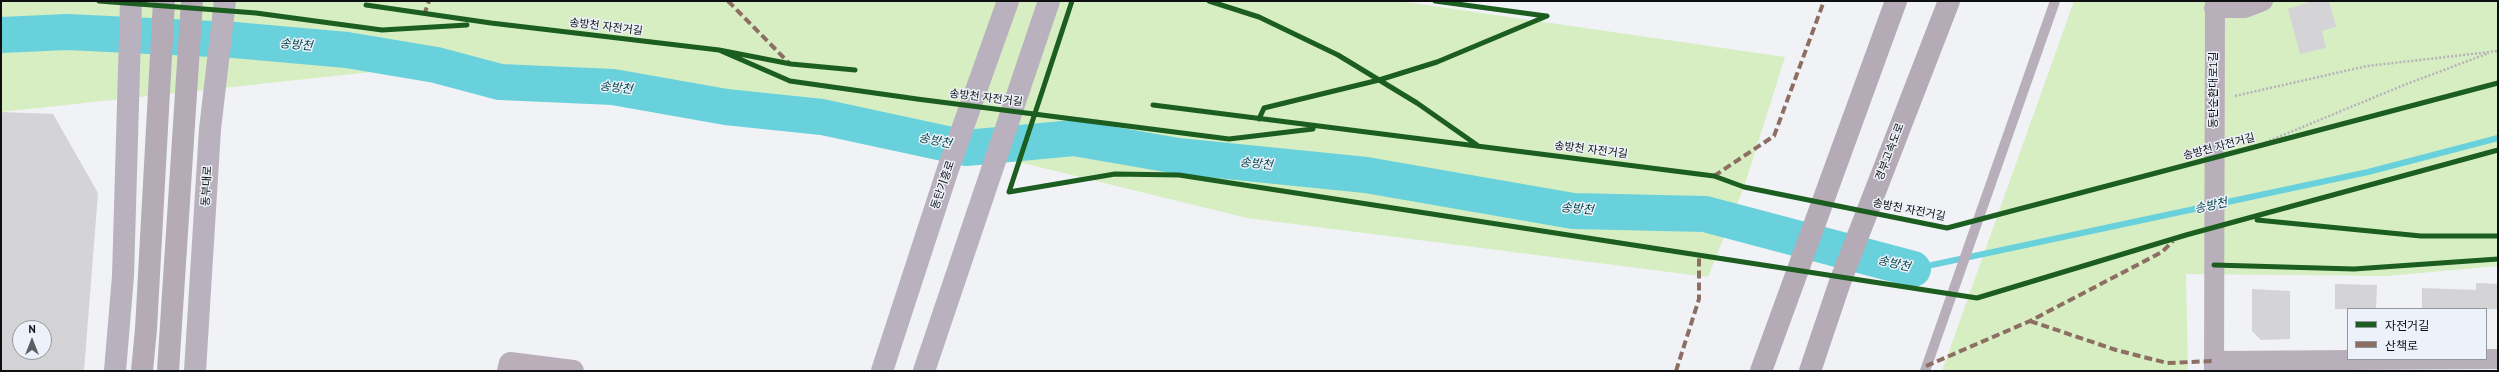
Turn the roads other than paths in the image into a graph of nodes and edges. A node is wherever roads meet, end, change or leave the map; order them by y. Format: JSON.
{"nodes":[{"id":1,"x":131,"y":1,"type":"edge"},
{"id":2,"x":164,"y":1,"type":"edge"},
{"id":3,"x":192,"y":1,"type":"edge"},
{"id":4,"x":225,"y":1,"type":"edge"},
{"id":5,"x":1008,"y":1,"type":"edge"},
{"id":6,"x":1049,"y":1,"type":"edge"},
{"id":7,"x":1896,"y":1,"type":"edge"},
{"id":8,"x":1949,"y":1,"type":"edge"},
{"id":9,"x":2055,"y":1,"type":"edge"},
{"id":10,"x":2263,"y":1,"type":"edge"},
{"id":11,"x":2215,"y":4,"type":"edge"},
{"id":12,"x":2487,"y":359,"type":"edge"},
{"id":13,"x":2498,"y":359,"type":"edge"},
{"id":14,"x":2457,"y":360,"type":"edge"},
{"id":15,"x":2214,"y":366,"type":"edge"},
{"id":16,"x":115,"y":371,"type":"edge"},
{"id":17,"x":142,"y":371,"type":"edge"},
{"id":18,"x":168,"y":371,"type":"edge"},
{"id":19,"x":195,"y":371,"type":"edge"},
{"id":20,"x":508,"y":371,"type":"edge"},
{"id":21,"x":572,"y":371,"type":"edge"},
{"id":22,"x":882,"y":371,"type":"edge"},
{"id":23,"x":924,"y":371,"type":"edge"},
{"id":24,"x":1761,"y":371,"type":"edge"},
{"id":25,"x":1810,"y":371,"type":"edge"},
{"id":26,"x":1925,"y":371,"type":"edge"}],
"edges":[{"from":1,"to":16,"type":"main road"},
{"from":2,"to":17,"type":"highway"},
{"from":3,"to":18,"type":"highway"},
{"from":4,"to":19,"type":"main road","name":"동부대로"},
{"from":5,"to":22,"type":"main road","name":"동탄기흥로"},
{"from":6,"to":23,"type":"main road"},
{"from":7,"to":24,"type":"highway"},
{"from":8,"to":25,"type":"highway","name":"경부고속도로"},
{"from":9,"to":26,"type":"lane"},
{"from":10,"to":11,"type":"street"},
{"from":11,"to":15,"type":"street","name":"동탄순환대로1길"},
{"from":12,"to":13,"type":"street"},
{"from":14,"to":15,"type":"street"},
{"from":20,"to":21,"type":"street"}]}
